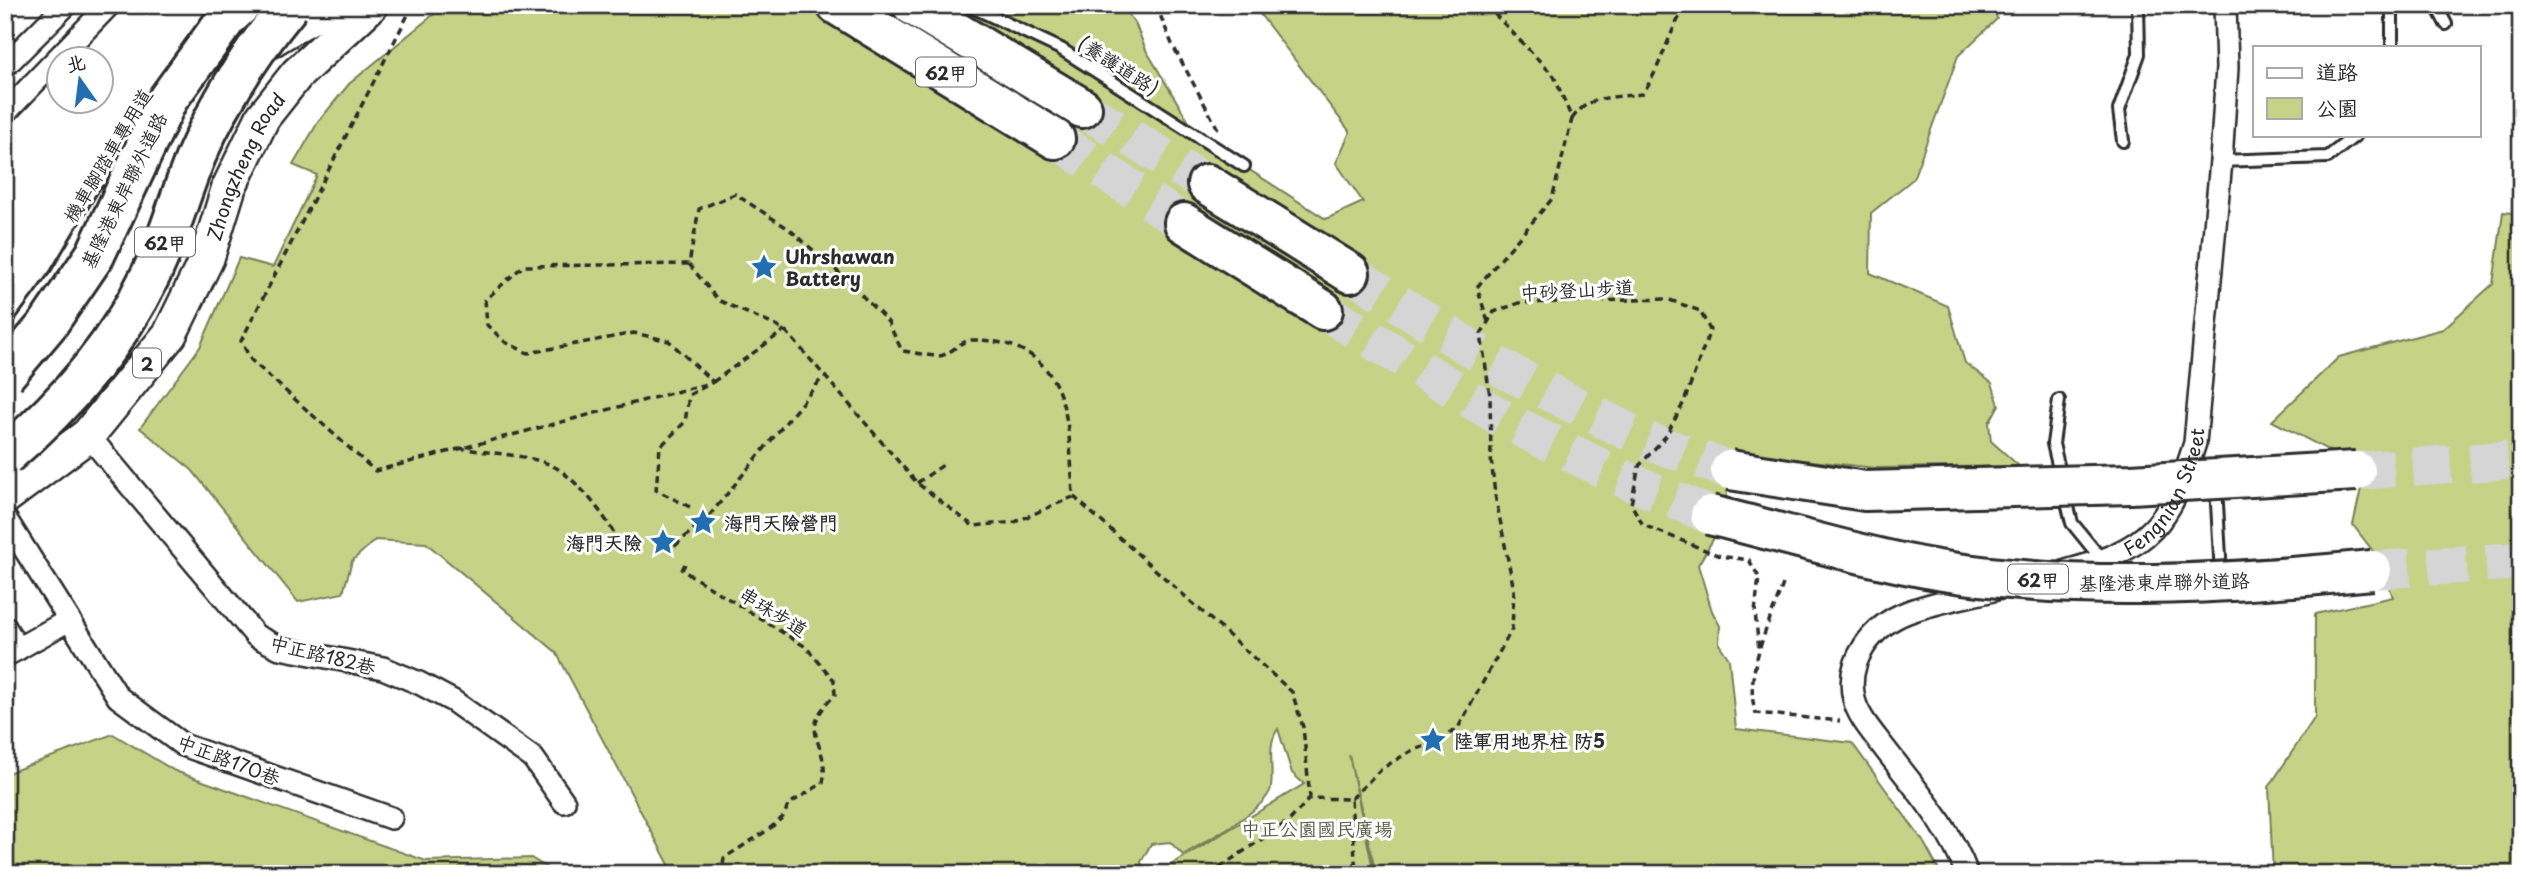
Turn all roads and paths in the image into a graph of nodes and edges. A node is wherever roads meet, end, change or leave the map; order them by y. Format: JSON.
{"nodes":[{"id":1,"x":66,"y":5,"type":"edge"},
{"id":2,"x":110,"y":5,"type":"edge"},
{"id":3,"x":241,"y":5,"type":"edge"},
{"id":4,"x":371,"y":5,"type":"edge"},
{"id":5,"x":413,"y":5,"type":"edge"},
{"id":6,"x":837,"y":5,"type":"edge"},
{"id":7,"x":912,"y":5,"type":"edge"},
{"id":8,"x":968,"y":5,"type":"edge"},
{"id":9,"x":1156,"y":5,"type":"edge"},
{"id":10,"x":1486,"y":5,"type":"edge"},
{"id":11,"x":1687,"y":5,"type":"edge"},
{"id":12,"x":2138,"y":5,"type":"edge"},
{"id":13,"x":2225,"y":5,"type":"edge"},
{"id":14,"x":2392,"y":5,"type":"edge"},
{"id":15,"x":2437,"y":5,"type":"edge"},
{"id":16,"x":314,"y":8,"type":"edge"},
{"id":17,"x":2446,"y":23,"type":"dead end"},
{"id":18,"x":2392,"y":46,"type":"edge"},
{"id":19,"x":235,"y":51,"type":"dead end"},
{"id":20,"x":211,"y":63,"type":"dead end"},
{"id":21,"x":5,"y":66,"type":"edge"},
{"id":22,"x":1082,"y":108,"type":"tunnel mouth"},
{"id":23,"x":5,"y":113,"type":"edge"},
{"id":24,"x":1572,"y":120,"type":"junction"},
{"id":25,"x":138,"y":135,"type":"dead end"},
{"id":26,"x":1226,"y":136,"type":"dead end"},
{"id":27,"x":2355,"y":136,"type":"edge"},
{"id":28,"x":1055,"y":139,"type":"tunnel mouth"},
{"id":29,"x":2123,"y":141,"type":"dead end"},
{"id":30,"x":2221,"y":161,"type":"junction"},
{"id":31,"x":1244,"y":166,"type":"dead end"},
{"id":32,"x":111,"y":181,"type":"dead end"},
{"id":33,"x":1207,"y":184,"type":"tunnel mouth"},
{"id":34,"x":1184,"y":223,"type":"tunnel mouth"},
{"id":35,"x":689,"y":264,"type":"junction"},
{"id":36,"x":1350,"y":273,"type":"tunnel mouth"},
{"id":37,"x":1323,"y":310,"type":"tunnel mouth"},
{"id":38,"x":1488,"y":322,"type":"junction"},
{"id":39,"x":785,"y":330,"type":"junction"},
{"id":40,"x":5,"y":344,"type":"edge"},
{"id":41,"x":5,"y":375,"type":"edge"},
{"id":42,"x":823,"y":377,"type":"junction"},
{"id":43,"x":713,"y":383,"type":"junction"},
{"id":44,"x":2059,"y":400,"type":"dead end"},
{"id":45,"x":5,"y":418,"type":"edge"},
{"id":46,"x":88,"y":435,"type":"junction"},
{"id":47,"x":457,"y":448,"type":"junction"},
{"id":48,"x":5,"y":456,"type":"edge"},
{"id":49,"x":943,"y":465,"type":"dead end"},
{"id":50,"x":1730,"y":470,"type":"tunnel mouth"},
{"id":51,"x":2356,"y":471,"type":"tunnel mouth"},
{"id":52,"x":2215,"y":480,"type":"junction"},
{"id":53,"x":917,"y":483,"type":"junction"},
{"id":54,"x":1073,"y":496,"type":"junction"},
{"id":55,"x":5,"y":497,"type":"edge"},
{"id":56,"x":690,"y":507,"type":"dead end"},
{"id":57,"x":1710,"y":515,"type":"tunnel mouth"},
{"id":58,"x":709,"y":516,"type":"dead end"},
{"id":59,"x":5,"y":518,"type":"edge"},
{"id":60,"x":696,"y":527,"type":"dead end"},
{"id":61,"x":676,"y":546,"type":"dead end"},
{"id":62,"x":623,"y":553,"type":"dead end"},
{"id":63,"x":2104,"y":561,"type":"junction"},
{"id":64,"x":685,"y":564,"type":"dead end"},
{"id":65,"x":2372,"y":570,"type":"tunnel mouth"},
{"id":66,"x":2221,"y":581,"type":"junction"},
{"id":67,"x":1783,"y":584,"type":"dead end"},
{"id":68,"x":69,"y":620,"type":"junction"},
{"id":69,"x":5,"y":627,"type":"edge"},
{"id":70,"x":1759,"y":650,"type":"junction"},
{"id":71,"x":12,"y":653,"type":"edge"},
{"id":72,"x":1866,"y":724,"type":"junction"},
{"id":73,"x":1310,"y":798,"type":"junction"},
{"id":74,"x":1351,"y":799,"type":"junction"},
{"id":75,"x":564,"y":802,"type":"dead end"},
{"id":76,"x":391,"y":818,"type":"dead end"},
{"id":77,"x":722,"y":874,"type":"edge"},
{"id":78,"x":1210,"y":874,"type":"edge"},
{"id":79,"x":1356,"y":874,"type":"edge"},
{"id":80,"x":1967,"y":874,"type":"edge"}],
"edges":[{"from":1,"to":21,"type":"street"},
{"from":2,"to":23,"type":"street"},
{"from":3,"to":41,"type":"highway","name":"基隆港東岸聯外道路","number":"62甲","bridge":true},
{"from":4,"to":46,"type":"main road","name":"Zhongzheng Road","number":"2"},
{"from":5,"to":47,"type":"path"},
{"from":6,"to":28,"type":"highway","number":"62甲"},
{"from":7,"to":22,"type":"highway","number":"62甲"},
{"from":8,"to":31,"type":"lane","name":"(養護道路)"},
{"from":9,"to":26,"type":"path"},
{"from":10,"to":24,"type":"path"},
{"from":11,"to":24,"type":"path"},
{"from":12,"to":29,"type":"lane"},
{"from":13,"to":30,"type":"street","name":"Fengnian Street"},
{"from":14,"to":18,"type":"lane"},
{"from":15,"to":17,"type":"lane"},
{"from":16,"to":19,"type":"lane"},
{"from":16,"to":45,"type":"main road"},
{"from":16,"to":48,"type":"highway","number":"62甲","bridge":true},
{"from":20,"to":25,"type":"lane","name":"機車腳踏車專用道"},
{"from":24,"to":38,"type":"path"},
{"from":27,"to":30,"type":"lane"},
{"from":30,"to":63,"type":"street","name":"Fengnian Street"},
{"from":32,"to":40,"type":"lane","name":"機車腳踏車專用道"},
{"from":33,"to":36,"type":"highway"},
{"from":34,"to":37,"type":"highway"},
{"from":35,"to":39,"type":"path"},
{"from":35,"to":43,"type":"path"},
{"from":35,"to":54,"type":"path"},
{"from":38,"to":70,"type":"path","name":"中砂登山步道"},
{"from":38,"to":74,"type":"path"},
{"from":39,"to":42,"type":"path"},
{"from":39,"to":43,"type":"path"},
{"from":42,"to":53,"type":"path"},
{"from":42,"to":58,"type":"path"},
{"from":43,"to":47,"type":"path"},
{"from":43,"to":56,"type":"path"},
{"from":44,"to":63,"type":"lane"},
{"from":46,"to":55,"type":"main road","name":"Zhongzheng Road","number":"2"},
{"from":46,"to":75,"type":"street","name":"中正路182巷"},
{"from":47,"to":62,"type":"path"},
{"from":49,"to":53,"type":"path"},
{"from":50,"to":52,"type":"highway","bridge":true},
{"from":51,"to":52,"type":"highway","bridge":true},
{"from":52,"to":66,"type":"lane"},
{"from":53,"to":54,"type":"path"},
{"from":54,"to":73,"type":"path"},
{"from":57,"to":66,"type":"highway","name":"基隆港東岸聯外道路","number":"62甲","bridge":true},
{"from":59,"to":68,"type":"street","name":"中正路170巷"},
{"from":60,"to":61,"type":"path"},
{"from":63,"to":72,"type":"street","name":"Fengnian Street"},
{"from":64,"to":77,"type":"path","name":"串珠步道"},
{"from":65,"to":66,"type":"highway","name":"基隆港東岸聯外道路","number":"62甲","bridge":true},
{"from":67,"to":70,"type":"path"},
{"from":68,"to":71,"type":"street"},
{"from":68,"to":76,"type":"street","name":"中正路170巷"},
{"from":69,"to":71,"type":"street"},
{"from":70,"to":72,"type":"path"},
{"from":72,"to":80,"type":"street","name":"Fengnian Street"},
{"from":73,"to":74,"type":"path"},
{"from":73,"to":78,"type":"path"},
{"from":74,"to":79,"type":"path"}]}
